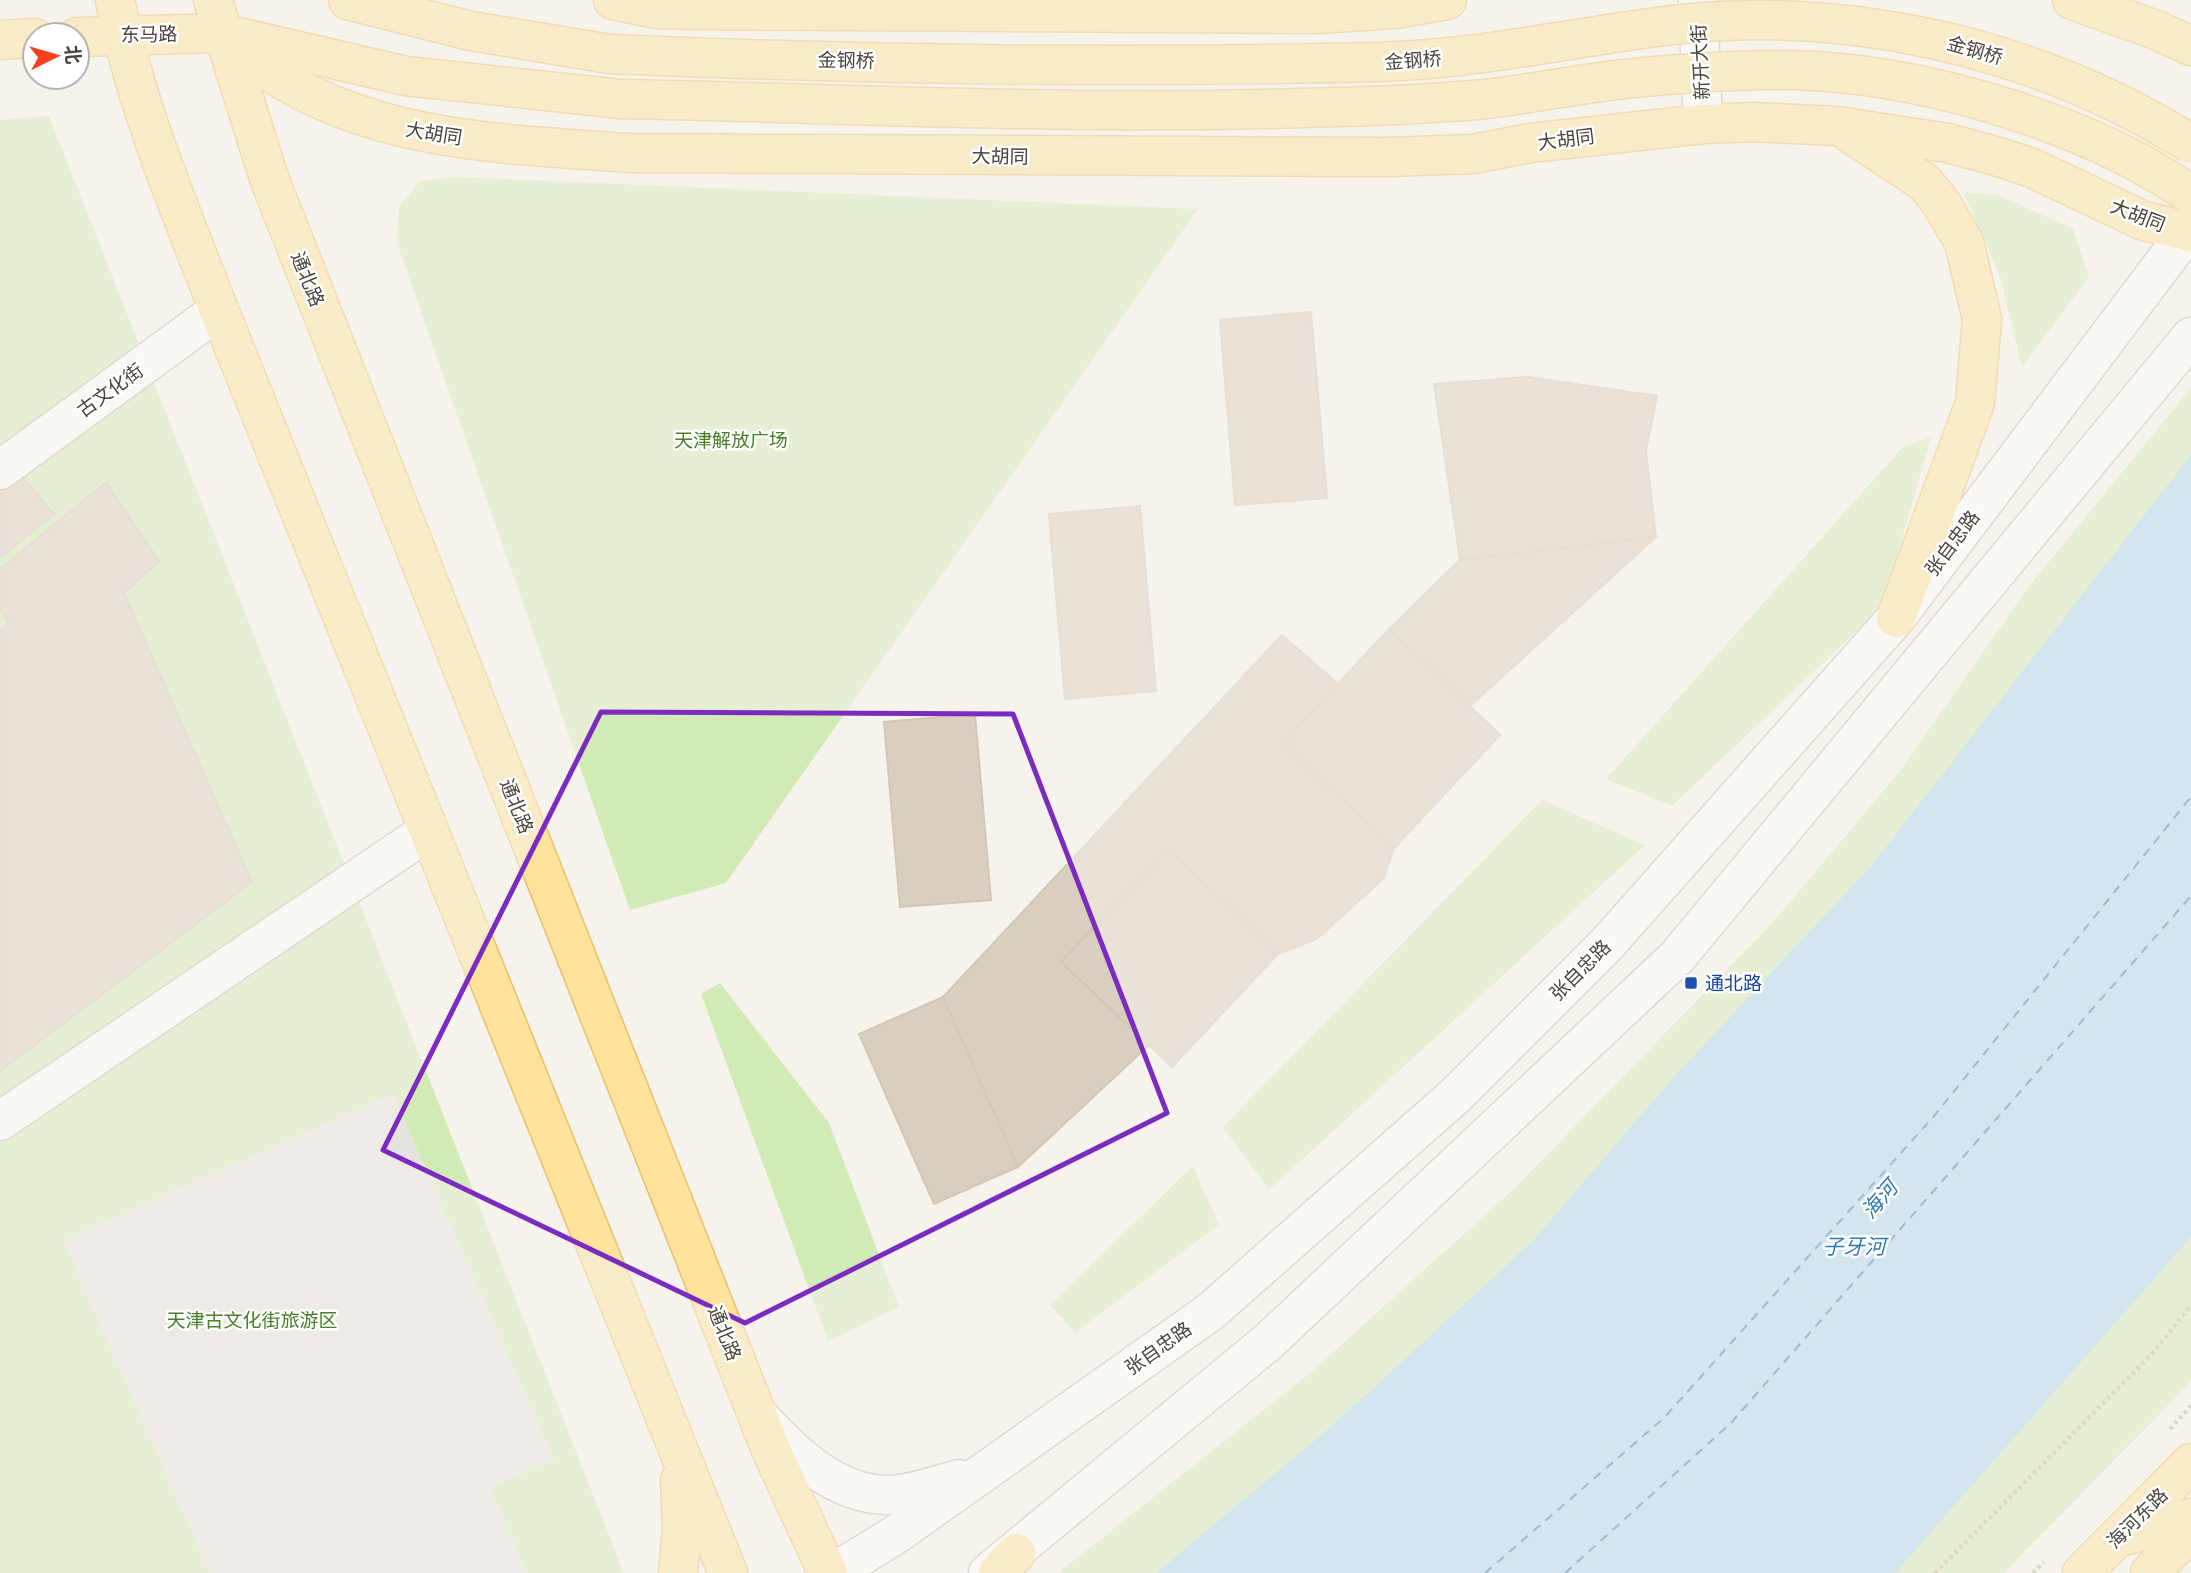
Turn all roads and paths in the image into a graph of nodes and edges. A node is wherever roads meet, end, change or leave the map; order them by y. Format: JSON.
{"nodes":[{"id":1,"x":348,"y":0,"type":"edge"},
{"id":2,"x":613,"y":0,"type":"edge"},
{"id":3,"x":1447,"y":0,"type":"edge"},
{"id":4,"x":1698,"y":0,"type":"edge"},
{"id":5,"x":2073,"y":0,"type":"edge"},
{"id":6,"x":217,"y":16,"type":"edge"},
{"id":7,"x":119,"y":17,"type":"edge"},
{"id":8,"x":91,"y":30,"type":"edge"},
{"id":9,"x":21,"y":39,"type":"edge"},
{"id":10,"x":0,"y":40,"type":"edge"},
{"id":11,"x":2191,"y":46,"type":"edge"},
{"id":12,"x":1703,"y":124,"type":"junction"},
{"id":13,"x":1837,"y":126,"type":"junction"},
{"id":14,"x":2191,"y":144,"type":"edge"},
{"id":15,"x":2190,"y":222,"type":"edge"},
{"id":16,"x":219,"y":310,"type":"junction"},
{"id":17,"x":2191,"y":337,"type":"edge"},
{"id":18,"x":0,"y":470,"type":"edge"},
{"id":19,"x":1896,"y":618,"type":"junction"},
{"id":20,"x":428,"y":831,"type":"junction"},
{"id":21,"x":0,"y":1121,"type":"edge"},
{"id":22,"x":2191,"y":1305,"type":"edge"},
{"id":23,"x":757,"y":1414,"type":"junction"},
{"id":24,"x":675,"y":1447,"type":"junction"},
{"id":25,"x":985,"y":1471,"type":"junction"},
{"id":26,"x":2188,"y":1472,"type":"edge"},
{"id":27,"x":2191,"y":1518,"type":"edge"},
{"id":28,"x":2191,"y":1531,"type":"edge"},
{"id":29,"x":2118,"y":1538,"type":"junction"},
{"id":30,"x":1001,"y":1566,"type":"edge"},
{"id":31,"x":678,"y":1573,"type":"edge"},
{"id":32,"x":728,"y":1573,"type":"edge"},
{"id":33,"x":831,"y":1573,"type":"edge"},
{"id":34,"x":872,"y":1573,"type":"edge"},
{"id":35,"x":1935,"y":1573,"type":"edge"},
{"id":36,"x":2082,"y":1573,"type":"edge"},
{"id":37,"x":2150,"y":1573,"type":"edge"}],
"edges":[{"from":1,"to":14,"type":"main road","name":"金钢桥","bridge":true},
{"from":2,"to":3,"type":"main road"},
{"from":4,"to":12,"type":"street","name":"新开大街"},
{"from":5,"to":11,"type":"main road"},
{"from":6,"to":7,"type":"main road","name":"东马路"},
{"from":6,"to":12,"type":"main road","name":"大胡同"},
{"from":6,"to":15,"type":"main road","bridge":true},
{"from":6,"to":23,"type":"main road","name":"通北路"},
{"from":7,"to":8,"type":"main road","name":"东马路"},
{"from":7,"to":16,"type":"main road"},
{"from":9,"to":10,"type":"main road"},
{"from":12,"to":13,"type":"main road","name":"大胡同"},
{"from":13,"to":15,"type":"main road","name":"大胡同"},
{"from":13,"to":19,"type":"main road"},
{"from":15,"to":19,"type":"street","name":"张自忠路"},
{"from":16,"to":18,"type":"street","name":"古文化街"},
{"from":16,"to":20,"type":"main road"},
{"from":17,"to":30,"type":"street"},
{"from":19,"to":25,"type":"street","name":"张自忠路"},
{"from":20,"to":21,"type":"street"},
{"from":20,"to":24,"type":"main road"},
{"from":22,"to":35,"type":"path"},
{"from":23,"to":25,"type":"street"},
{"from":23,"to":33,"type":"main road","name":"通北路"},
{"from":24,"to":31,"type":"main road"},
{"from":24,"to":32,"type":"main road"},
{"from":25,"to":33,"type":"street","name":"张自忠路"},
{"from":25,"to":34,"type":"street"},
{"from":26,"to":29,"type":"main road","name":"海河东路"},
{"from":27,"to":29,"type":"main road"},
{"from":28,"to":37,"type":"main road"},
{"from":29,"to":36,"type":"main road","name":"海河东路"}]}
